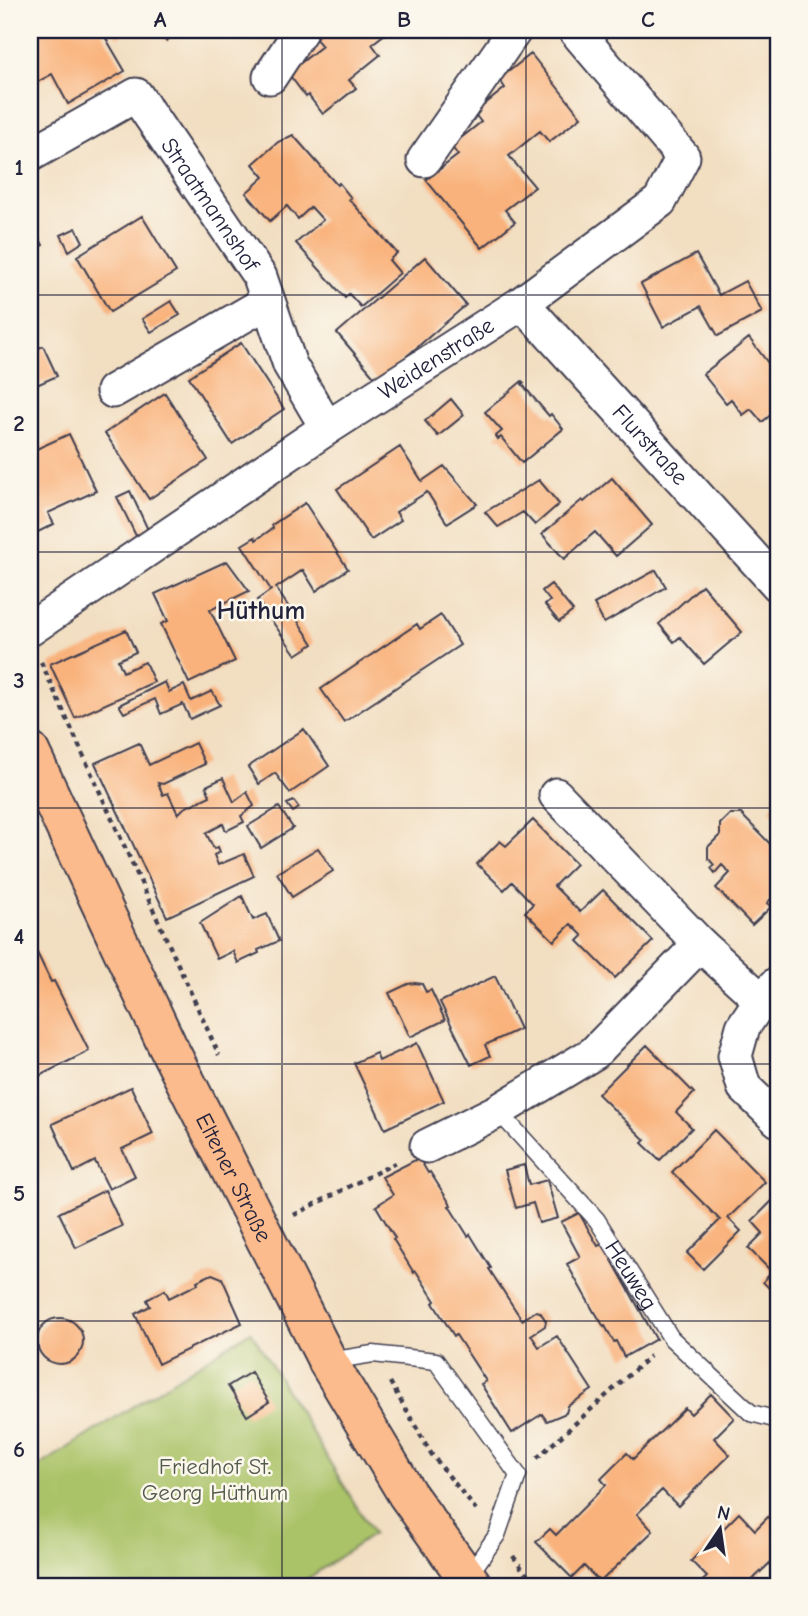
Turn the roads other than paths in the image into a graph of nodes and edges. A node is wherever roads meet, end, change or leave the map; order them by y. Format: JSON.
{"nodes":[{"id":1,"x":301,"y":30,"type":"edge"},
{"id":2,"x":515,"y":30,"type":"edge"},
{"id":3,"x":575,"y":30,"type":"edge"},
{"id":4,"x":270,"y":77,"type":"dead end"},
{"id":5,"x":30,"y":155,"type":"edge"},
{"id":6,"x":424,"y":160,"type":"dead end"},
{"id":7,"x":267,"y":302,"type":"junction"},
{"id":8,"x":522,"y":303,"type":"junction"},
{"id":9,"x":113,"y":391,"type":"dead end"},
{"id":10,"x":327,"y":428,"type":"junction"},
{"id":11,"x":778,"y":585,"type":"edge"},
{"id":12,"x":34,"y":642,"type":"edge"},
{"id":13,"x":30,"y":752,"type":"edge"},
{"id":14,"x":556,"y":795,"type":"dead end"},
{"id":15,"x":701,"y":944,"type":"junction"},
{"id":16,"x":770,"y":991,"type":"edge"},
{"id":17,"x":499,"y":1111,"type":"junction"},
{"id":18,"x":778,"y":1120,"type":"edge"},
{"id":19,"x":427,"y":1146,"type":"road end"},
{"id":20,"x":328,"y":1362,"type":"junction"},
{"id":21,"x":778,"y":1420,"type":"edge"},
{"id":22,"x":470,"y":1582,"type":"edge"}],
"edges":[{"from":1,"to":4,"type":"street"},
{"from":2,"to":6,"type":"street"},
{"from":3,"to":8,"type":"street","name":"Weidenstraße"},
{"from":5,"to":7,"type":"street","name":"Straatmannshof"},
{"from":7,"to":9,"type":"street"},
{"from":7,"to":10,"type":"street","name":"Straatmannshof"},
{"from":8,"to":10,"type":"street","name":"Weidenstraße"},
{"from":8,"to":11,"type":"street","name":"Flurstraße"},
{"from":10,"to":12,"type":"street","name":"Weidenstraße"},
{"from":13,"to":20,"type":"main road","name":"Eltener Straße"},
{"from":14,"to":15,"type":"street"},
{"from":15,"to":16,"type":"street"},
{"from":15,"to":17,"type":"street"},
{"from":16,"to":18,"type":"street"},
{"from":17,"to":19,"type":"street"},
{"from":17,"to":21,"type":"lane","name":"Heuweg"},
{"from":20,"to":22,"type":"main road","name":"Eltener Straße"},
{"from":20,"to":22,"type":"lane"}]}
